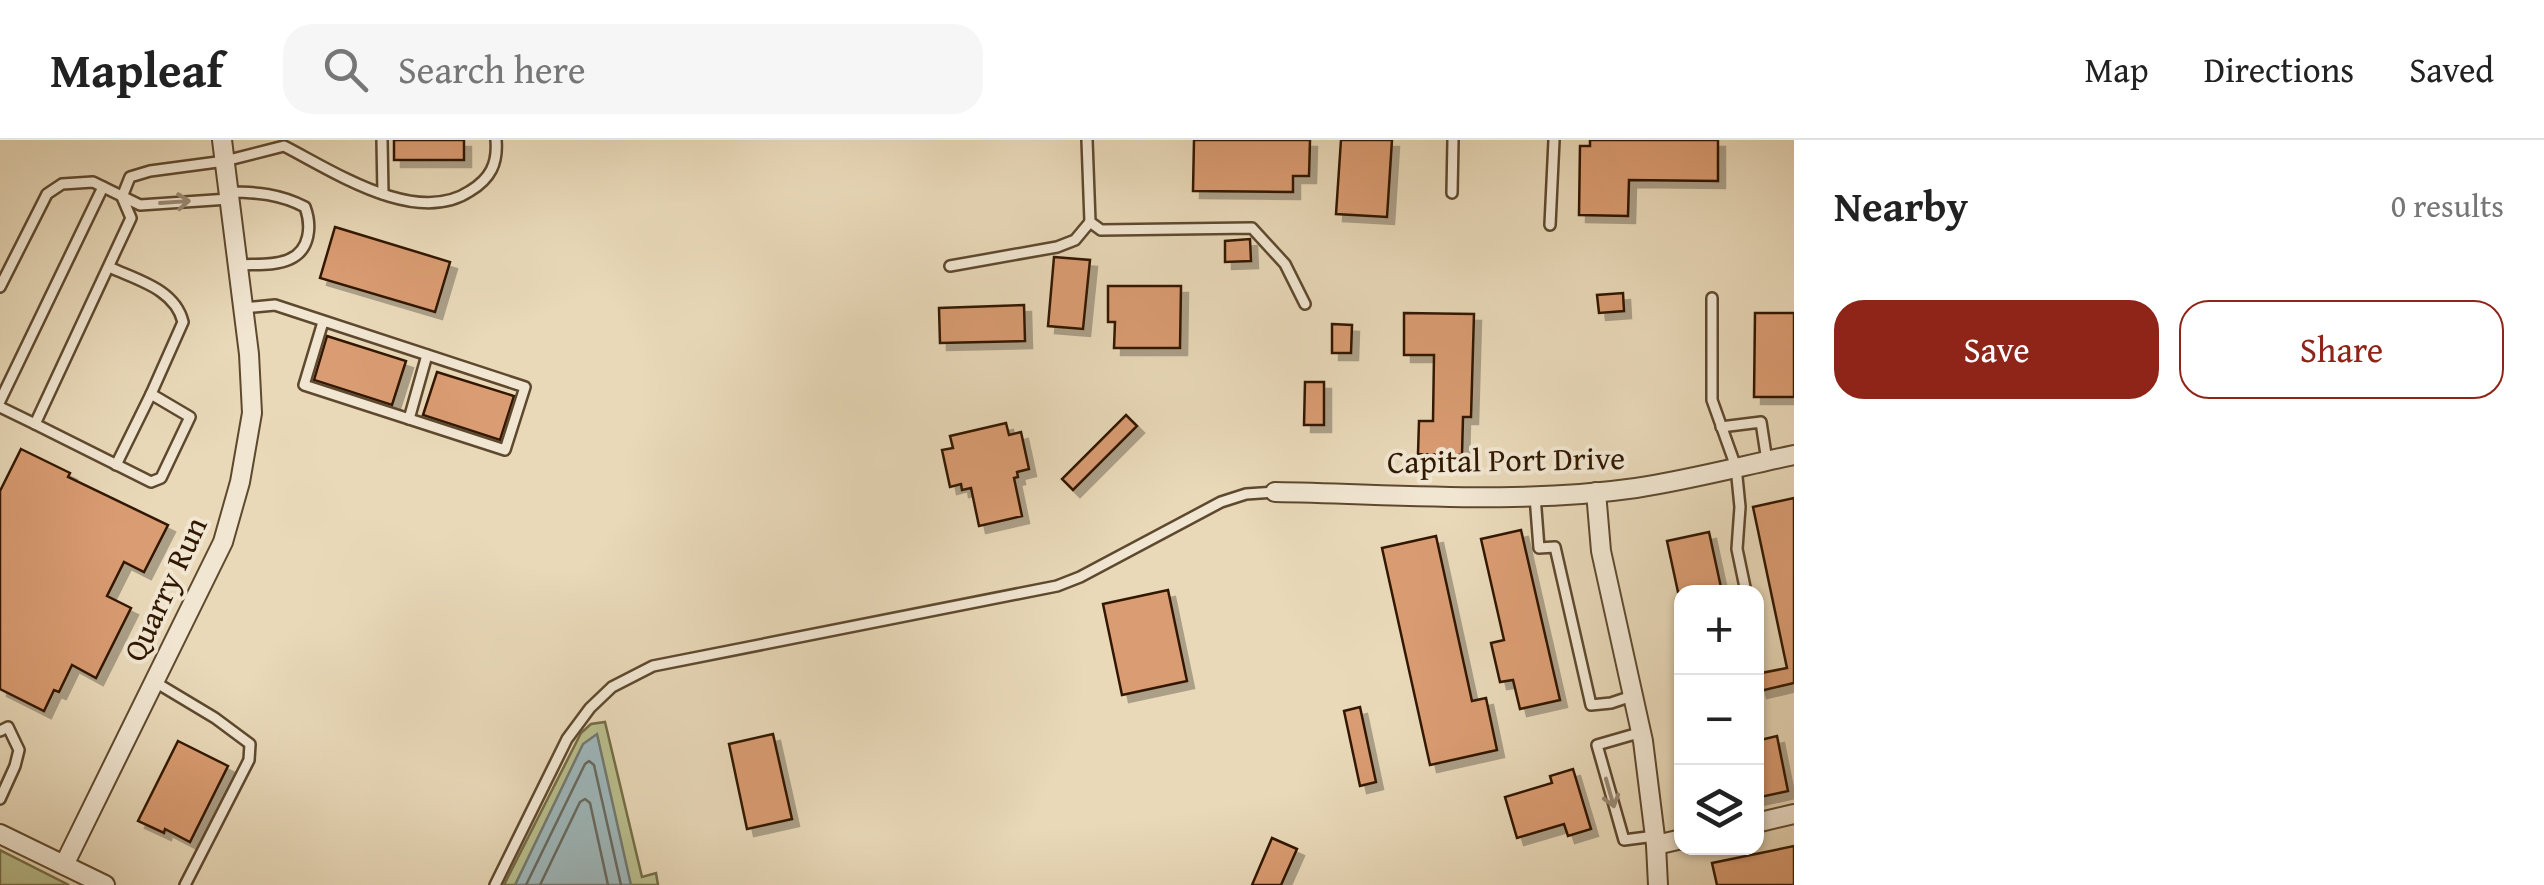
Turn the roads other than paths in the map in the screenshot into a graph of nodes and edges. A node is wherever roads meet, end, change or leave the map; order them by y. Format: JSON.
{"nodes":[{"id":1,"x":222,"y":140,"type":"edge"},
{"id":2,"x":382,"y":140,"type":"edge"},
{"id":3,"x":496,"y":140,"type":"edge"},
{"id":4,"x":1087,"y":140,"type":"edge"},
{"id":5,"x":1452,"y":140,"type":"edge"},
{"id":6,"x":1554,"y":140,"type":"edge"},
{"id":7,"x":225,"y":161,"type":"junction"},
{"id":8,"x":103,"y":188,"type":"junction"},
{"id":9,"x":1452,"y":193,"type":"dead end"},
{"id":10,"x":383,"y":194,"type":"junction"},
{"id":11,"x":229,"y":196,"type":"junction"},
{"id":12,"x":122,"y":197,"type":"junction"},
{"id":13,"x":1090,"y":222,"type":"junction"},
{"id":14,"x":1550,"y":225,"type":"dead end"},
{"id":15,"x":238,"y":265,"type":"junction"},
{"id":16,"x":109,"y":266,"type":"junction"},
{"id":17,"x":950,"y":266,"type":"dead end"},
{"id":18,"x":0,"y":287,"type":"edge"},
{"id":19,"x":1712,"y":298,"type":"dead end"},
{"id":20,"x":1306,"y":304,"type":"dead end"},
{"id":21,"x":243,"y":308,"type":"junction"},
{"id":22,"x":323,"y":322,"type":"junction"},
{"id":23,"x":427,"y":356,"type":"junction"},
{"id":24,"x":151,"y":394,"type":"junction"},
{"id":25,"x":0,"y":404,"type":"edge"},
{"id":26,"x":409,"y":419,"type":"junction"},
{"id":27,"x":35,"y":424,"type":"junction"},
{"id":28,"x":1721,"y":427,"type":"junction"},
{"id":29,"x":1794,"y":455,"type":"edge"},
{"id":30,"x":1767,"y":461,"type":"junction"},
{"id":31,"x":116,"y":465,"type":"junction"},
{"id":32,"x":1736,"y":467,"type":"junction"},
{"id":33,"x":1276,"y":492,"type":"joint"},
{"id":34,"x":1596,"y":492,"type":"junction"},
{"id":35,"x":1535,"y":496,"type":"junction"},
{"id":36,"x":1744,"y":585,"type":"edge"},
{"id":37,"x":156,"y":682,"type":"junction"},
{"id":38,"x":1633,"y":695,"type":"junction"},
{"id":39,"x":0,"y":718,"type":"edge"},
{"id":40,"x":4,"y":729,"type":"edge"},
{"id":41,"x":1642,"y":732,"type":"junction"},
{"id":42,"x":0,"y":799,"type":"edge"},
{"id":43,"x":1794,"y":814,"type":"edge"},
{"id":44,"x":1764,"y":821,"type":"edge"},
{"id":45,"x":0,"y":834,"type":"edge"},
{"id":46,"x":1674,"y":839,"type":"edge"},
{"id":47,"x":1656,"y":840,"type":"junction"},
{"id":48,"x":64,"y":865,"type":"junction"},
{"id":49,"x":105,"y":885,"type":"edge"},
{"id":50,"x":185,"y":885,"type":"edge"},
{"id":51,"x":495,"y":885,"type":"edge"},
{"id":52,"x":1658,"y":885,"type":"edge"}],
"edges":[{"from":1,"to":7,"type":"street","name":"Quarry Run"},
{"from":2,"to":10,"type":"lane"},
{"from":3,"to":10,"type":"lane"},
{"from":4,"to":13,"type":"lane"},
{"from":5,"to":9,"type":"lane"},
{"from":6,"to":14,"type":"lane"},
{"from":7,"to":10,"type":"lane"},
{"from":7,"to":11,"type":"street","name":"Quarry Run"},
{"from":7,"to":12,"type":"lane"},
{"from":8,"to":12,"type":"lane"},
{"from":8,"to":18,"type":"lane"},
{"from":8,"to":25,"type":"lane"},
{"from":12,"to":11,"type":"lane","one_way":true},
{"from":11,"to":15,"type":"street","name":"Quarry Run"},
{"from":11,"to":15,"type":"lane"},
{"from":12,"to":16,"type":"lane"},
{"from":13,"to":17,"type":"lane"},
{"from":13,"to":20,"type":"lane"},
{"from":15,"to":21,"type":"street","name":"Quarry Run"},
{"from":16,"to":24,"type":"lane"},
{"from":16,"to":27,"type":"lane"},
{"from":19,"to":28,"type":"lane"},
{"from":21,"to":22,"type":"lane"},
{"from":21,"to":37,"type":"street","name":"Quarry Run"},
{"from":22,"to":23,"type":"lane"},
{"from":22,"to":26,"type":"lane"},
{"from":23,"to":26,"type":"lane"},
{"from":23,"to":26,"type":"lane"},
{"from":24,"to":31,"type":"lane"},
{"from":24,"to":31,"type":"lane"},
{"from":25,"to":27,"type":"lane"},
{"from":27,"to":31,"type":"lane"},
{"from":28,"to":30,"type":"lane"},
{"from":28,"to":32,"type":"lane"},
{"from":29,"to":30,"type":"street","name":"Capital Port Drive"},
{"from":30,"to":32,"type":"street","name":"Capital Port Drive"},
{"from":32,"to":34,"type":"street","name":"Capital Port Drive"},
{"from":32,"to":36,"type":"lane"},
{"from":33,"to":35,"type":"street","name":"Capital Port Drive"},
{"from":33,"to":51,"type":"lane"},
{"from":34,"to":35,"type":"street","name":"Capital Port Drive"},
{"from":34,"to":38,"type":"street"},
{"from":35,"to":38,"type":"lane"},
{"from":37,"to":48,"type":"street","name":"Quarry Run"},
{"from":37,"to":50,"type":"lane"},
{"from":38,"to":41,"type":"street"},
{"from":39,"to":40,"type":"lane"},
{"from":40,"to":42,"type":"lane"},
{"from":41,"to":47,"type":"street"},
{"from":41,"to":47,"type":"lane","one_way":true},
{"from":43,"to":44,"type":"street"},
{"from":45,"to":48,"type":"street"},
{"from":46,"to":47,"type":"street"},
{"from":47,"to":52,"type":"street"},
{"from":48,"to":49,"type":"street"}]}
